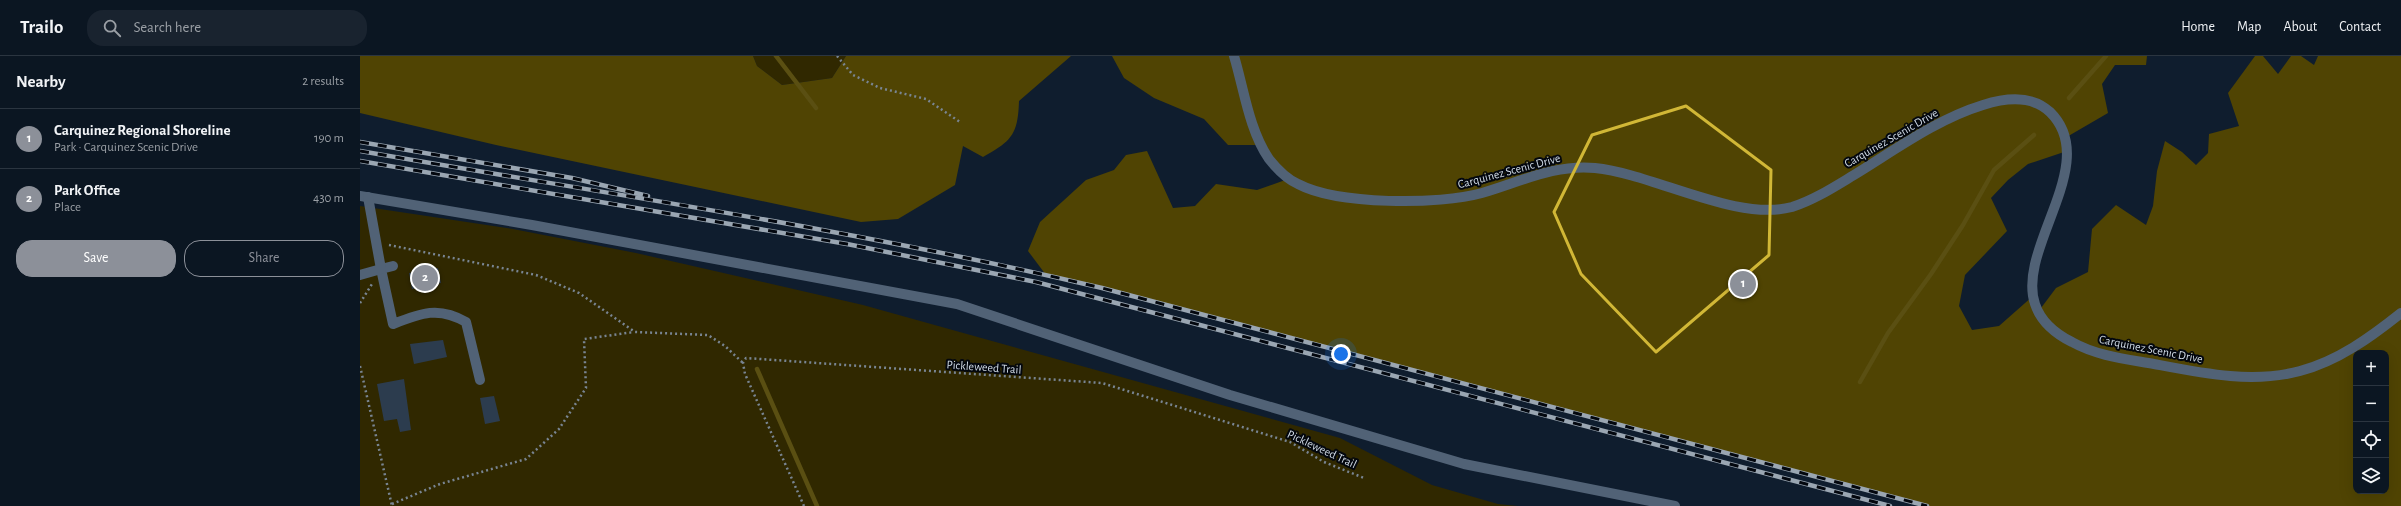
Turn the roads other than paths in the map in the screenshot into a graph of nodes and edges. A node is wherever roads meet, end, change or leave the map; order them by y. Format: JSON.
{"nodes":[{"id":1,"x":1234,"y":56,"type":"edge"},
{"id":2,"x":364,"y":196,"type":"edge"},
{"id":3,"x":393,"y":266,"type":"dead end"},
{"id":4,"x":381,"y":269,"type":"junction"},
{"id":5,"x":360,"y":275,"type":"edge"},
{"id":6,"x":2401,"y":313,"type":"edge"},
{"id":7,"x":480,"y":380,"type":"dead end"},
{"id":8,"x":1675,"y":506,"type":"edge"}],
"edges":[{"from":1,"to":6,"type":"street","name":"Carquinez Scenic Drive"},
{"from":2,"to":4,"type":"street"},
{"from":2,"to":8,"type":"street"},
{"from":3,"to":4,"type":"street"},
{"from":4,"to":5,"type":"street"},
{"from":4,"to":7,"type":"street"}]}
